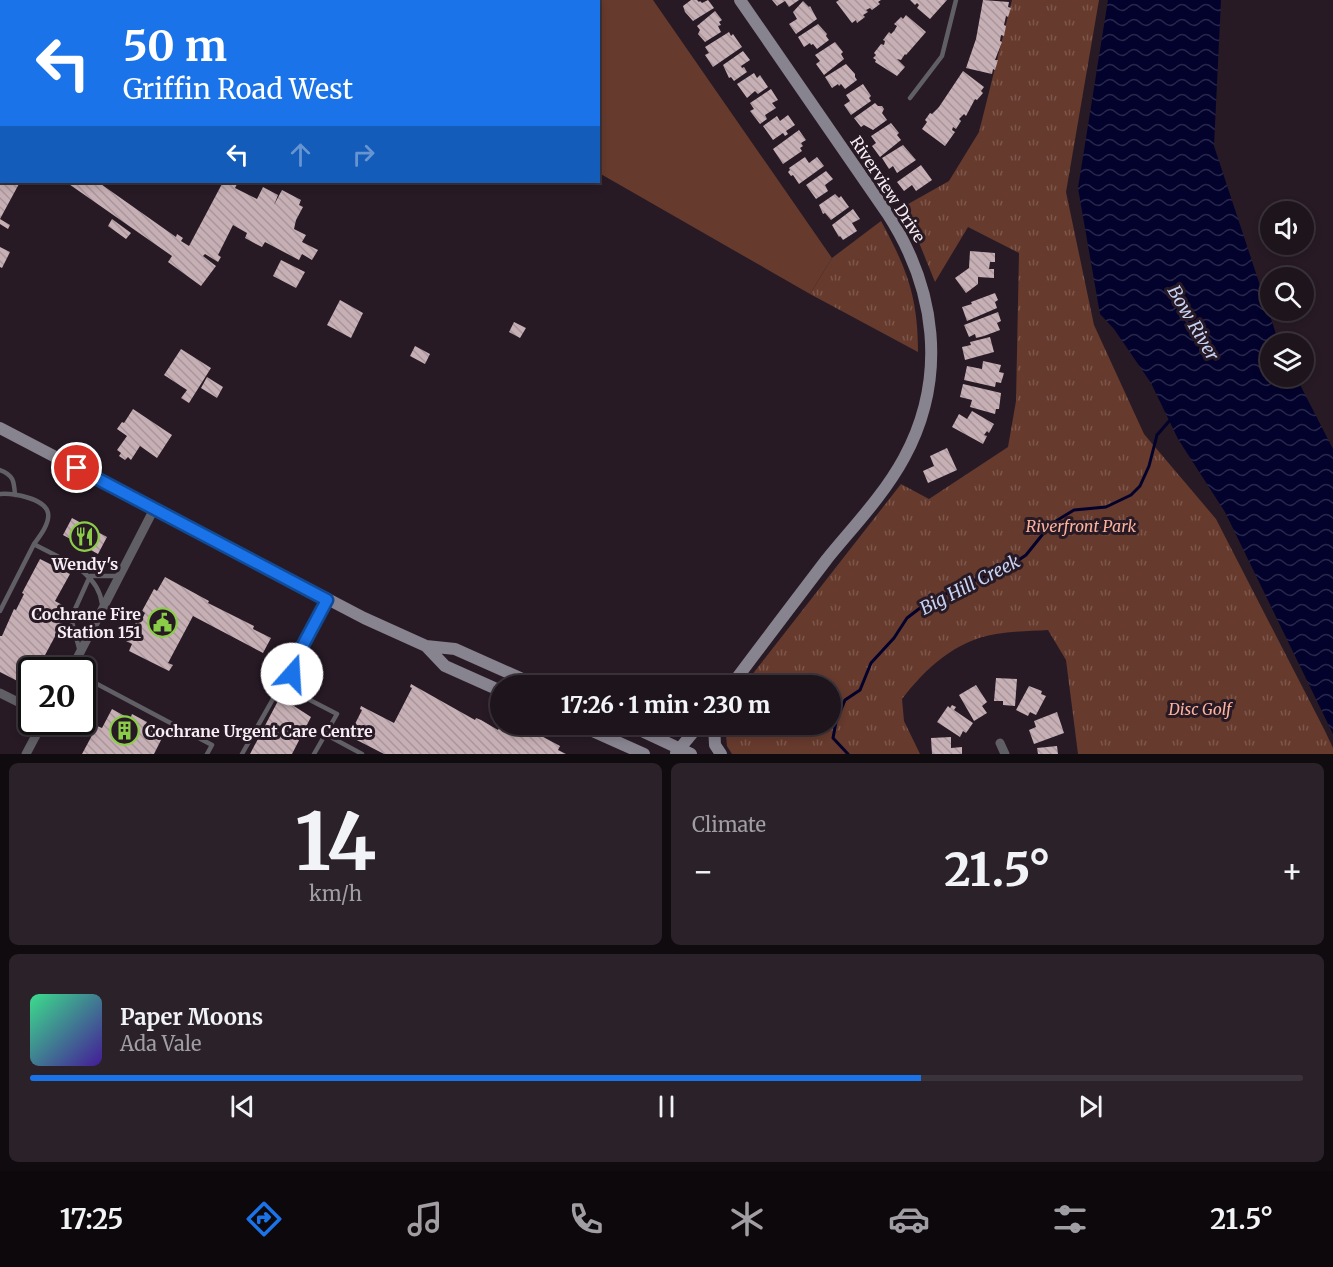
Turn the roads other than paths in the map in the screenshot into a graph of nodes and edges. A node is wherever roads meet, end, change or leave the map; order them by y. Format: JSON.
{"nodes":[{"id":1,"x":740,"y":0,"type":"edge"},
{"id":2,"x":956,"y":0,"type":"edge"},
{"id":3,"x":910,"y":98,"type":"dead end"},
{"id":4,"x":0,"y":428,"type":"edge"},
{"id":5,"x":0,"y":470,"type":"edge"},
{"id":6,"x":0,"y":494,"type":"edge"},
{"id":7,"x":15,"y":495,"type":"junction"},
{"id":8,"x":154,"y":509,"type":"junction"},
{"id":9,"x":34,"y":544,"type":"junction"},
{"id":10,"x":90,"y":576,"type":"junction"},
{"id":11,"x":120,"y":576,"type":"junction"},
{"id":12,"x":327,"y":600,"type":"junction"},
{"id":13,"x":103,"y":609,"type":"junction"},
{"id":14,"x":0,"y":612,"type":"edge"},
{"id":15,"x":426,"y":646,"type":"junction"},
{"id":16,"x":80,"y":653,"type":"junction"},
{"id":17,"x":78,"y":657,"type":"edge"},
{"id":18,"x":293,"y":664,"type":"junction"},
{"id":19,"x":513,"y":675,"type":"edge"},
{"id":20,"x":739,"y":675,"type":"edge"},
{"id":21,"x":96,"y":683,"type":"edge"},
{"id":22,"x":490,"y":686,"type":"edge"},
{"id":23,"x":0,"y":693,"type":"edge"},
{"id":24,"x":18,"y":703,"type":"edge"},
{"id":25,"x":325,"y":734,"type":"junction"},
{"id":26,"x":36,"y":735,"type":"edge"},
{"id":27,"x":601,"y":735,"type":"edge"},
{"id":28,"x":647,"y":735,"type":"edge"},
{"id":29,"x":693,"y":735,"type":"edge"},
{"id":30,"x":714,"y":735,"type":"edge"},
{"id":31,"x":616,"y":742,"type":"junction"},
{"id":32,"x":1000,"y":743,"type":"dead end"},
{"id":33,"x":681,"y":753,"type":"edge"},
{"id":34,"x":26,"y":754,"type":"edge"},
{"id":35,"x":207,"y":754,"type":"edge"},
{"id":36,"x":242,"y":754,"type":"edge"},
{"id":37,"x":315,"y":754,"type":"edge"},
{"id":38,"x":362,"y":754,"type":"edge"},
{"id":39,"x":625,"y":754,"type":"edge"},
{"id":40,"x":644,"y":754,"type":"edge"},
{"id":41,"x":721,"y":754,"type":"edge"},
{"id":42,"x":1005,"y":754,"type":"edge"}],
"edges":[{"from":1,"to":20,"type":"main road","name":"Riverview Drive"},
{"from":2,"to":3,"type":"lane"},
{"from":4,"to":8,"type":"main road"},
{"from":5,"to":7,"type":"lane"},
{"from":6,"to":7,"type":"lane"},
{"from":7,"to":9,"type":"lane"},
{"from":8,"to":11,"type":"street"},
{"from":8,"to":12,"type":"main road"},
{"from":9,"to":10,"type":"lane"},
{"from":9,"to":14,"type":"lane"},
{"from":10,"to":11,"type":"lane"},
{"from":10,"to":13,"type":"lane"},
{"from":10,"to":16,"type":"lane"},
{"from":11,"to":13,"type":"street"},
{"from":12,"to":15,"type":"main road"},
{"from":12,"to":18,"type":"lane"},
{"from":13,"to":16,"type":"street"},
{"from":15,"to":19,"type":"main road"},
{"from":15,"to":22,"type":"main road"},
{"from":16,"to":17,"type":"street"},
{"from":18,"to":25,"type":"lane"},
{"from":18,"to":36,"type":"lane"},
{"from":21,"to":35,"type":"lane"},
{"from":23,"to":24,"type":"street"},
{"from":25,"to":37,"type":"lane"},
{"from":25,"to":38,"type":"lane"},
{"from":26,"to":34,"type":"street"},
{"from":27,"to":31,"type":"main road"},
{"from":28,"to":33,"type":"main road"},
{"from":29,"to":33,"type":"main road"},
{"from":30,"to":41,"type":"main road"},
{"from":31,"to":39,"type":"main road"},
{"from":31,"to":40,"type":"main road"},
{"from":32,"to":42,"type":"street"}]}
